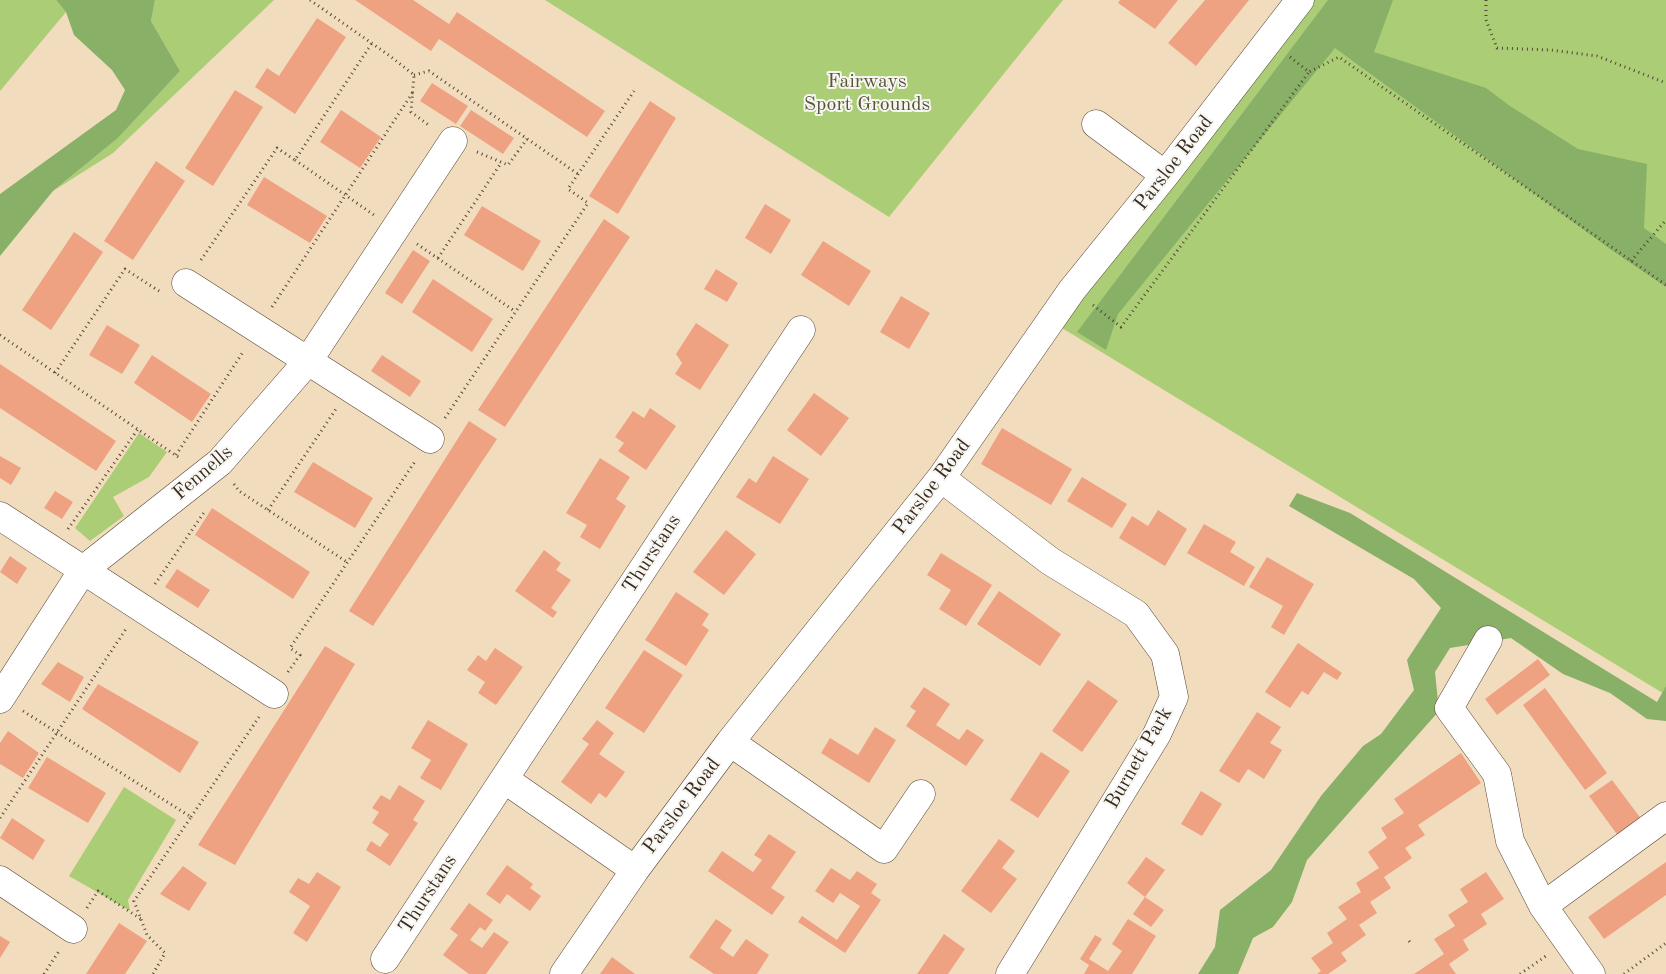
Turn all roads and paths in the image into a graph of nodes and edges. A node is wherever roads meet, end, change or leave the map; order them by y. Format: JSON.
{"nodes":[{"id":1,"x":310,"y":0,"type":"edge"},
{"id":2,"x":1300,"y":0,"type":"edge"},
{"id":3,"x":1486,"y":0,"type":"edge"},
{"id":4,"x":1269,"y":40,"type":"junction"},
{"id":5,"x":372,"y":44,"type":"junction"},
{"id":6,"x":1309,"y":72,"type":"junction"},
{"id":7,"x":414,"y":75,"type":"junction"},
{"id":8,"x":1666,"y":83,"type":"edge"},
{"id":9,"x":413,"y":92,"type":"junction"},
{"id":10,"x":1096,"y":124,"type":"dead end"},
{"id":11,"x":527,"y":139,"type":"junction"},
{"id":12,"x":453,"y":141,"type":"junction"},
{"id":13,"x":501,"y":163,"type":"junction"},
{"id":14,"x":578,"y":174,"type":"dead end"},
{"id":15,"x":1165,"y":175,"type":"junction"},
{"id":16,"x":1666,"y":220,"type":"edge"},
{"id":17,"x":438,"y":258,"type":"dead end"},
{"id":18,"x":1631,"y":261,"type":"junction"},
{"id":19,"x":186,"y":283,"type":"junction"},
{"id":20,"x":1666,"y":286,"type":"edge"},
{"id":21,"x":1072,"y":290,"type":"junction"},
{"id":22,"x":258,"y":329,"type":"junction"},
{"id":23,"x":801,"y":330,"type":"dead end"},
{"id":24,"x":0,"y":334,"type":"edge"},
{"id":25,"x":308,"y":361,"type":"junction"},
{"id":26,"x":55,"y":373,"type":"junction"},
{"id":27,"x":350,"y":388,"type":"junction"},
{"id":28,"x":138,"y":429,"type":"junction"},
{"id":29,"x":430,"y":439,"type":"dead end"},
{"id":30,"x":176,"y":455,"type":"junction"},
{"id":31,"x":212,"y":468,"type":"junction"},
{"id":32,"x":941,"y":478,"type":"junction"},
{"id":33,"x":206,"y":508,"type":"dead end"},
{"id":34,"x":268,"y":510,"type":"junction"},
{"id":35,"x":0,"y":516,"type":"edge"},
{"id":36,"x":53,"y":551,"type":"junction"},
{"id":37,"x":347,"y":562,"type":"dead end"},
{"id":38,"x":83,"y":570,"type":"junction"},
{"id":39,"x":140,"y":607,"type":"junction"},
{"id":40,"x":1488,"y":640,"type":"dead end"},
{"id":41,"x":274,"y":694,"type":"dead end"},
{"id":42,"x":0,"y":698,"type":"edge"},
{"id":43,"x":57,"y":733,"type":"junction"},
{"id":44,"x":730,"y":742,"type":"junction"},
{"id":45,"x":504,"y":778,"type":"junction"},
{"id":46,"x":921,"y":794,"type":"dead end"},
{"id":47,"x":1666,"y":816,"type":"edge"},
{"id":48,"x":0,"y":818,"type":"edge"},
{"id":49,"x":635,"y":870,"type":"junction"},
{"id":50,"x":0,"y":880,"type":"edge"},
{"id":51,"x":1543,"y":906,"type":"junction"},
{"id":52,"x":73,"y":929,"type":"dead end"},
{"id":53,"x":1664,"y":944,"type":"edge"},
{"id":54,"x":1666,"y":950,"type":"edge"},
{"id":55,"x":384,"y":959,"type":"dead end"},
{"id":56,"x":153,"y":974,"type":"edge"},
{"id":57,"x":564,"y":974,"type":"edge"},
{"id":58,"x":1010,"y":974,"type":"edge"},
{"id":59,"x":1591,"y":974,"type":"edge"},
{"id":60,"x":1624,"y":974,"type":"edge"}],
"edges":[{"from":1,"to":5,"type":"path"},
{"from":2,"to":4,"type":"street","name":"Parsloe Road"},
{"from":3,"to":8,"type":"path"},
{"from":4,"to":6,"type":"path"},
{"from":4,"to":15,"type":"street","name":"Parsloe Road"},
{"from":5,"to":7,"type":"path"},
{"from":5,"to":19,"type":"path"},
{"from":6,"to":18,"type":"path"},
{"from":6,"to":21,"type":"path"},
{"from":7,"to":9,"type":"path"},
{"from":7,"to":11,"type":"path"},
{"from":9,"to":12,"type":"path"},
{"from":9,"to":22,"type":"path"},
{"from":10,"to":15,"type":"street"},
{"from":11,"to":13,"type":"path"},
{"from":11,"to":14,"type":"path"},
{"from":12,"to":13,"type":"path"},
{"from":12,"to":25,"type":"street","name":"Fennells"},
{"from":13,"to":17,"type":"path"},
{"from":15,"to":21,"type":"street","name":"Parsloe Road"},
{"from":16,"to":18,"type":"path"},
{"from":18,"to":20,"type":"path"},
{"from":19,"to":22,"type":"street"},
{"from":19,"to":26,"type":"path"},
{"from":21,"to":32,"type":"street","name":"Parsloe Road"},
{"from":22,"to":25,"type":"street"},
{"from":22,"to":30,"type":"path"},
{"from":23,"to":45,"type":"street","name":"Thurstans"},
{"from":24,"to":26,"type":"path"},
{"from":25,"to":27,"type":"street"},
{"from":25,"to":31,"type":"street","name":"Fennells"},
{"from":26,"to":28,"type":"path"},
{"from":27,"to":29,"type":"street"},
{"from":27,"to":34,"type":"path"},
{"from":28,"to":30,"type":"path"},
{"from":28,"to":36,"type":"path"},
{"from":30,"to":31,"type":"path"},
{"from":31,"to":34,"type":"path"},
{"from":31,"to":38,"type":"street","name":"Fennells"},
{"from":32,"to":44,"type":"street","name":"Parsloe Road"},
{"from":32,"to":58,"type":"street","name":"Burnett Park"},
{"from":33,"to":39,"type":"path"},
{"from":34,"to":37,"type":"path"},
{"from":35,"to":36,"type":"street"},
{"from":36,"to":38,"type":"street"},
{"from":38,"to":39,"type":"street"},
{"from":38,"to":42,"type":"street","name":"Fennells"},
{"from":39,"to":41,"type":"street"},
{"from":39,"to":43,"type":"path"},
{"from":40,"to":51,"type":"street"},
{"from":42,"to":43,"type":"path"},
{"from":43,"to":48,"type":"path"},
{"from":43,"to":56,"type":"path"},
{"from":44,"to":46,"type":"street"},
{"from":44,"to":49,"type":"street","name":"Parsloe Road"},
{"from":45,"to":49,"type":"street"},
{"from":45,"to":55,"type":"street","name":"Thurstans"},
{"from":47,"to":51,"type":"street"},
{"from":49,"to":57,"type":"street","name":"Parsloe Road"},
{"from":50,"to":52,"type":"street"},
{"from":51,"to":59,"type":"street"},
{"from":53,"to":54,"type":"path"},
{"from":53,"to":60,"type":"path"}]}
